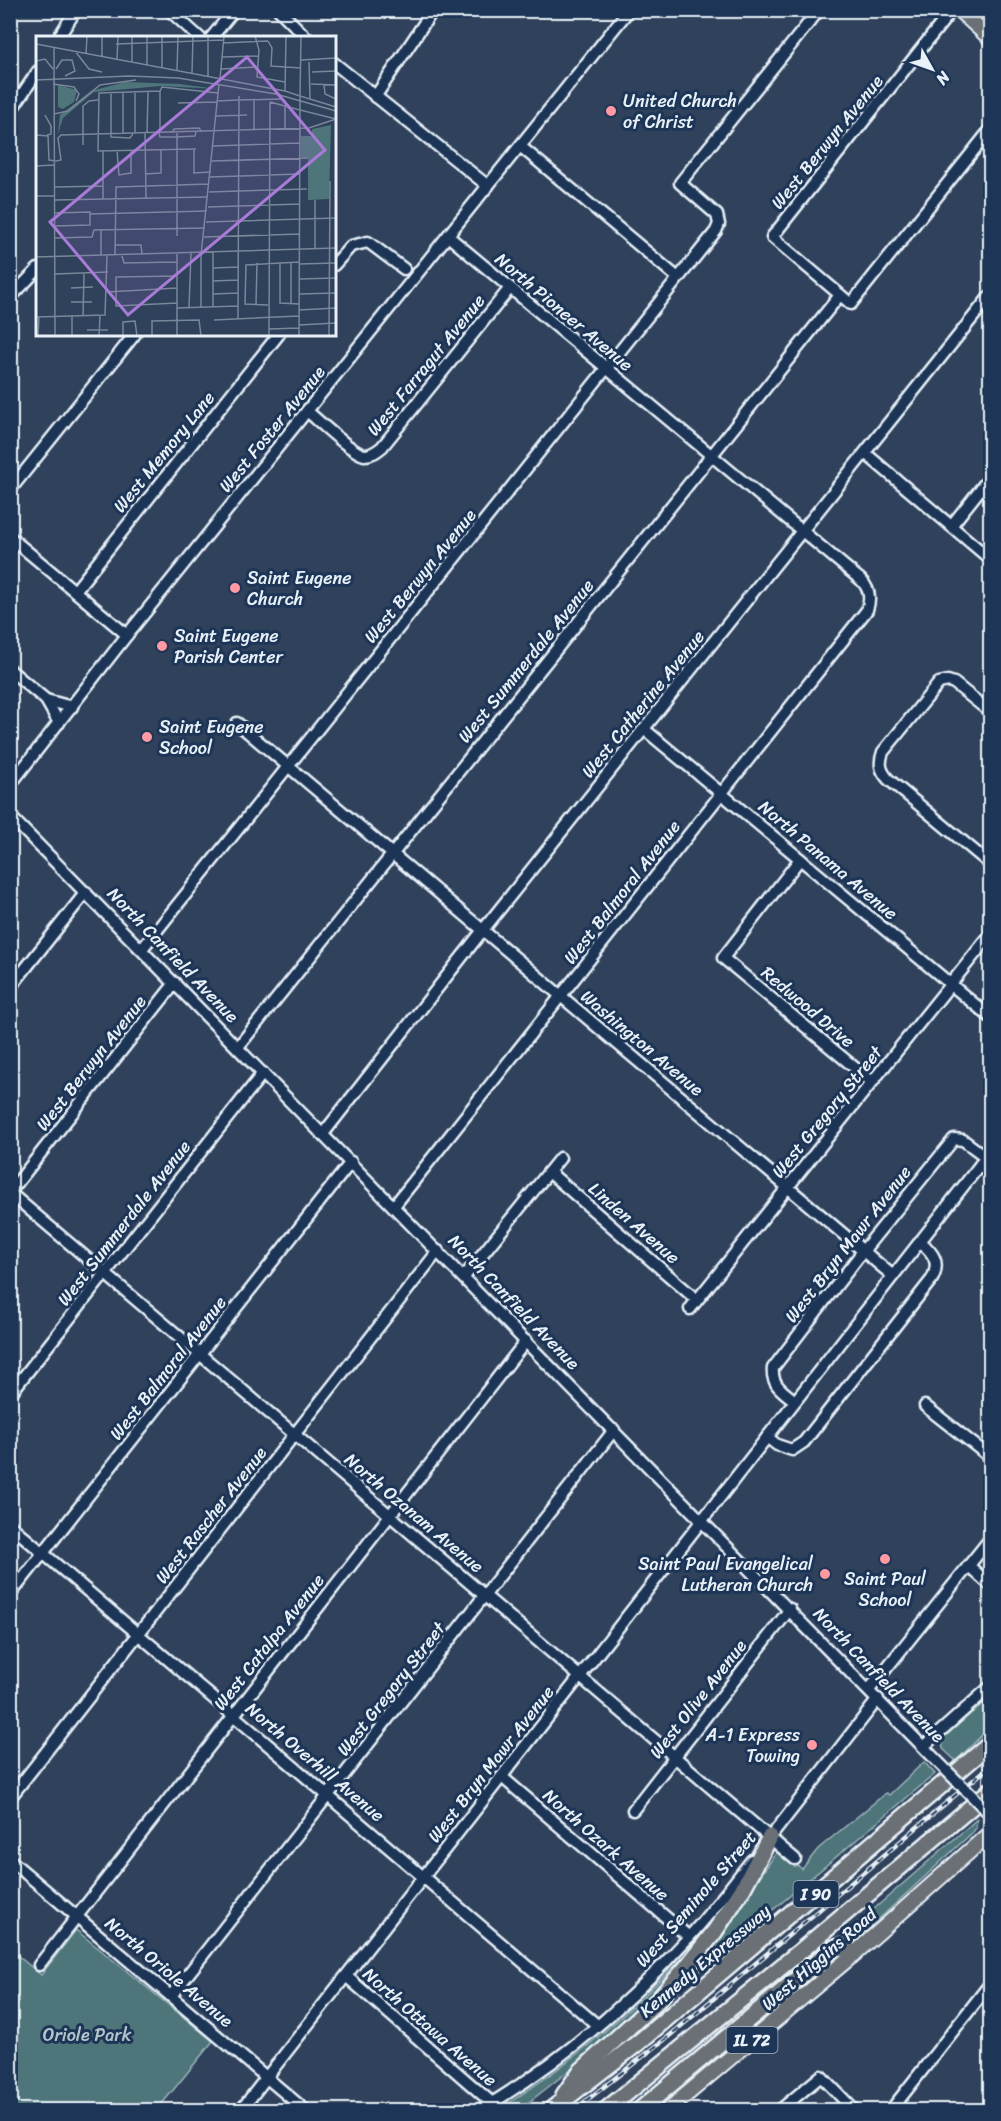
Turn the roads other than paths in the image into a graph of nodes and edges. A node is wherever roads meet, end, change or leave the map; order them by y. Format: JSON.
{"nodes":[{"id":1,"x":76,"y":10,"type":"edge"},
{"id":2,"x":169,"y":10,"type":"edge"},
{"id":3,"x":234,"y":10,"type":"edge"},
{"id":4,"x":279,"y":10,"type":"edge"},
{"id":5,"x":433,"y":10,"type":"edge"},
{"id":6,"x":629,"y":10,"type":"edge"},
{"id":7,"x":819,"y":10,"type":"edge"},
{"id":8,"x":952,"y":10,"type":"edge"},
{"id":9,"x":959,"y":10,"type":"edge"},
{"id":10,"x":59,"y":36,"type":"edge"},
{"id":11,"x":198,"y":36,"type":"edge"},
{"id":12,"x":213,"y":36,"type":"edge"},
{"id":13,"x":305,"y":36,"type":"edge"},
{"id":14,"x":990,"y":38,"type":"edge"},
{"id":15,"x":336,"y":65,"type":"edge"},
{"id":16,"x":36,"y":74,"type":"edge"},
{"id":17,"x":375,"y":97,"type":"junction"},
{"id":18,"x":10,"y":112,"type":"edge"},
{"id":19,"x":990,"y":130,"type":"edge"},
{"id":20,"x":520,"y":146,"type":"junction"},
{"id":21,"x":488,"y":186,"type":"junction"},
{"id":22,"x":448,"y":236,"type":"junction"},
{"id":23,"x":336,"y":263,"type":"edge"},
{"id":24,"x":404,"y":269,"type":"dead end"},
{"id":25,"x":36,"y":271,"type":"edge"},
{"id":26,"x":678,"y":278,"type":"junction"},
{"id":27,"x":510,"y":288,"type":"junction"},
{"id":28,"x":840,"y":295,"type":"junction"},
{"id":29,"x":990,"y":296,"type":"edge"},
{"id":30,"x":10,"y":298,"type":"edge"},
{"id":31,"x":133,"y":336,"type":"edge"},
{"id":32,"x":277,"y":336,"type":"edge"},
{"id":33,"x":606,"y":369,"type":"junction"},
{"id":34,"x":307,"y":411,"type":"junction"},
{"id":35,"x":865,"y":453,"type":"junction"},
{"id":36,"x":711,"y":456,"type":"junction"},
{"id":37,"x":990,"y":477,"type":"edge"},
{"id":38,"x":10,"y":490,"type":"edge"},
{"id":39,"x":951,"y":526,"type":"junction"},
{"id":40,"x":801,"y":531,"type":"junction"},
{"id":41,"x":10,"y":537,"type":"edge"},
{"id":42,"x":990,"y":559,"type":"edge"},
{"id":43,"x":75,"y":591,"type":"junction"},
{"id":44,"x":127,"y":635,"type":"junction"},
{"id":45,"x":10,"y":670,"type":"edge"},
{"id":46,"x":46,"y":700,"type":"junction"},
{"id":47,"x":72,"y":707,"type":"junction"},
{"id":48,"x":990,"y":712,"type":"edge"},
{"id":49,"x":59,"y":723,"type":"junction"},
{"id":50,"x":237,"y":723,"type":"dead end"},
{"id":51,"x":644,"y":729,"type":"junction"},
{"id":52,"x":288,"y":766,"type":"junction"},
{"id":53,"x":11,"y":783,"type":"edge"},
{"id":54,"x":721,"y":793,"type":"junction"},
{"id":55,"x":10,"y":816,"type":"edge"},
{"id":56,"x":392,"y":854,"type":"junction"},
{"id":57,"x":800,"y":859,"type":"junction"},
{"id":58,"x":990,"y":864,"type":"edge"},
{"id":59,"x":86,"y":892,"type":"junction"},
{"id":60,"x":483,"y":930,"type":"junction"},
{"id":61,"x":990,"y":935,"type":"edge"},
{"id":62,"x":141,"y":949,"type":"junction"},
{"id":63,"x":174,"y":982,"type":"junction"},
{"id":64,"x":951,"y":984,"type":"junction"},
{"id":65,"x":10,"y":988,"type":"edge"},
{"id":66,"x":561,"y":996,"type":"junction"},
{"id":67,"x":990,"y":1017,"type":"edge"},
{"id":68,"x":238,"y":1047,"type":"junction"},
{"id":69,"x":263,"y":1072,"type":"junction"},
{"id":70,"x":872,"y":1082,"type":"junction"},
{"id":71,"x":323,"y":1134,"type":"junction"},
{"id":72,"x":560,"y":1158,"type":"dead end"},
{"id":73,"x":986,"y":1158,"type":"edge"},
{"id":74,"x":351,"y":1162,"type":"junction"},
{"id":75,"x":549,"y":1172,"type":"junction"},
{"id":76,"x":990,"y":1173,"type":"edge"},
{"id":77,"x":788,"y":1188,"type":"junction"},
{"id":78,"x":10,"y":1192,"type":"edge"},
{"id":79,"x":394,"y":1206,"type":"junction"},
{"id":80,"x":920,"y":1241,"type":"junction"},
{"id":81,"x":438,"y":1251,"type":"junction"},
{"id":82,"x":863,"y":1251,"type":"junction"},
{"id":83,"x":105,"y":1273,"type":"junction"},
{"id":84,"x":893,"y":1276,"type":"junction"},
{"id":85,"x":464,"y":1277,"type":"junction"},
{"id":86,"x":698,"y":1300,"type":"junction"},
{"id":87,"x":690,"y":1310,"type":"dead end"},
{"id":88,"x":526,"y":1341,"type":"junction"},
{"id":89,"x":200,"y":1354,"type":"junction"},
{"id":90,"x":10,"y":1394,"type":"edge"},
{"id":91,"x":795,"y":1401,"type":"junction"},
{"id":92,"x":925,"y":1406,"type":"dead end"},
{"id":93,"x":614,"y":1430,"type":"junction"},
{"id":94,"x":295,"y":1434,"type":"junction"},
{"id":95,"x":767,"y":1437,"type":"junction"},
{"id":96,"x":990,"y":1457,"type":"edge"},
{"id":97,"x":389,"y":1514,"type":"junction"},
{"id":98,"x":702,"y":1520,"type":"junction"},
{"id":99,"x":10,"y":1525,"type":"edge"},
{"id":100,"x":990,"y":1539,"type":"edge"},
{"id":101,"x":44,"y":1553,"type":"junction"},
{"id":102,"x":969,"y":1566,"type":"junction"},
{"id":103,"x":990,"y":1586,"type":"edge"},
{"id":104,"x":10,"y":1595,"type":"edge"},
{"id":105,"x":484,"y":1595,"type":"junction"},
{"id":106,"x":790,"y":1609,"type":"junction"},
{"id":107,"x":139,"y":1634,"type":"junction"},
{"id":108,"x":580,"y":1676,"type":"junction"},
{"id":109,"x":990,"y":1687,"type":"edge"},
{"id":110,"x":869,"y":1690,"type":"junction"},
{"id":111,"x":878,"y":1699,"type":"junction"},
{"id":112,"x":234,"y":1715,"type":"junction"},
{"id":113,"x":990,"y":1744,"type":"edge"},
{"id":114,"x":924,"y":1746,"type":"junction"},
{"id":115,"x":675,"y":1756,"type":"junction"},
{"id":116,"x":502,"y":1778,"type":"junction"},
{"id":117,"x":990,"y":1791,"type":"edge"},
{"id":118,"x":328,"y":1796,"type":"junction"},
{"id":119,"x":10,"y":1798,"type":"edge"},
{"id":120,"x":633,"y":1810,"type":"dead end"},
{"id":121,"x":989,"y":1813,"type":"edge"},
{"id":122,"x":990,"y":1833,"type":"edge"},
{"id":123,"x":770,"y":1838,"type":"junction"},
{"id":124,"x":795,"y":1858,"type":"dead end"},
{"id":125,"x":10,"y":1860,"type":"edge"},
{"id":126,"x":424,"y":1877,"type":"junction"},
{"id":127,"x":77,"y":1916,"type":"junction"},
{"id":128,"x":689,"y":1937,"type":"junction"},
{"id":129,"x":854,"y":1954,"type":"junction"},
{"id":130,"x":39,"y":1965,"type":"dead end"},
{"id":131,"x":346,"y":1976,"type":"junction"},
{"id":132,"x":990,"y":1984,"type":"edge"},
{"id":133,"x":171,"y":1996,"type":"junction"},
{"id":134,"x":597,"y":2025,"type":"junction"},
{"id":135,"x":266,"y":2077,"type":"junction"},
{"id":136,"x":492,"y":2103,"type":"junction"},
{"id":137,"x":553,"y":2109,"type":"edge"},
{"id":138,"x":240,"y":2110,"type":"edge"},
{"id":139,"x":305,"y":2110,"type":"edge"},
{"id":140,"x":480,"y":2110,"type":"edge"},
{"id":141,"x":606,"y":2110,"type":"edge"},
{"id":142,"x":640,"y":2110,"type":"edge"},
{"id":143,"x":668,"y":2110,"type":"edge"},
{"id":144,"x":780,"y":2110,"type":"edge"},
{"id":145,"x":854,"y":2110,"type":"edge"},
{"id":146,"x":891,"y":2110,"type":"edge"}],
"edges":[{"from":1,"to":10,"type":"street"},
{"from":2,"to":11,"type":"street"},
{"from":3,"to":12,"type":"street"},
{"from":4,"to":13,"type":"street"},
{"from":5,"to":17,"type":"street"},
{"from":6,"to":20,"type":"street","name":"West Foster Avenue"},
{"from":7,"to":26,"type":"street","name":"West Berwyn Avenue"},
{"from":8,"to":28,"type":"street","name":"West Berwyn Avenue"},
{"from":9,"to":14,"type":"main road"},
{"from":15,"to":17,"type":"street"},
{"from":16,"to":18,"type":"street"},
{"from":17,"to":21,"type":"street"},
{"from":19,"to":28,"type":"street"},
{"from":20,"to":21,"type":"street","name":"West Foster Avenue"},
{"from":20,"to":26,"type":"street"},
{"from":21,"to":22,"type":"street","name":"West Foster Avenue"},
{"from":22,"to":27,"type":"street","name":"North Pioneer Avenue"},
{"from":22,"to":34,"type":"street","name":"West Foster Avenue"},
{"from":23,"to":24,"type":"street"},
{"from":25,"to":30,"type":"street"},
{"from":26,"to":33,"type":"street","name":"West Berwyn Avenue"},
{"from":27,"to":33,"type":"street","name":"North Pioneer Avenue"},
{"from":27,"to":34,"type":"street","name":"West Farragut Avenue"},
{"from":28,"to":36,"type":"street","name":"West Summerdale Avenue"},
{"from":29,"to":35,"type":"street","name":"West Catherine Avenue"},
{"from":31,"to":38,"type":"street"},
{"from":32,"to":43,"type":"street","name":"West Memory Lane"},
{"from":33,"to":36,"type":"street","name":"North Pioneer Avenue"},
{"from":33,"to":52,"type":"street","name":"West Berwyn Avenue"},
{"from":34,"to":44,"type":"street","name":"West Foster Avenue"},
{"from":35,"to":39,"type":"street"},
{"from":35,"to":40,"type":"street","name":"West Catherine Avenue"},
{"from":36,"to":40,"type":"street","name":"North Pioneer Avenue"},
{"from":36,"to":56,"type":"street","name":"West Summerdale Avenue"},
{"from":37,"to":39,"type":"street"},
{"from":39,"to":42,"type":"street"},
{"from":40,"to":51,"type":"street","name":"West Catherine Avenue"},
{"from":40,"to":54,"type":"street","name":"West Balmoral Avenue"},
{"from":41,"to":43,"type":"street"},
{"from":43,"to":44,"type":"street"},
{"from":44,"to":47,"type":"street","name":"West Foster Avenue"},
{"from":45,"to":46,"type":"street"},
{"from":46,"to":47,"type":"street"},
{"from":46,"to":49,"type":"street"},
{"from":47,"to":49,"type":"street","name":"West Foster Avenue"},
{"from":48,"to":58,"type":"street"},
{"from":49,"to":53,"type":"street","name":"West Foster Avenue"},
{"from":50,"to":52,"type":"street","name":"Washington Avenue"},
{"from":51,"to":54,"type":"street","name":"North Panama Avenue"},
{"from":51,"to":60,"type":"street","name":"West Catherine Avenue"},
{"from":52,"to":56,"type":"street","name":"Washington Avenue"},
{"from":52,"to":62,"type":"street","name":"West Berwyn Avenue"},
{"from":54,"to":57,"type":"street","name":"North Panama Avenue"},
{"from":54,"to":66,"type":"street","name":"West Balmoral Avenue"},
{"from":55,"to":59,"type":"street","name":"North Canfield Avenue"},
{"from":56,"to":60,"type":"street","name":"Washington Avenue"},
{"from":56,"to":68,"type":"street","name":"West Summerdale Avenue"},
{"from":57,"to":64,"type":"street","name":"North Panama Avenue"},
{"from":57,"to":70,"type":"street","name":"Redwood Drive"},
{"from":59,"to":62,"type":"street","name":"North Canfield Avenue"},
{"from":59,"to":65,"type":"street"},
{"from":60,"to":66,"type":"street","name":"Washington Avenue"},
{"from":60,"to":71,"type":"street","name":"West Catherine Avenue"},
{"from":61,"to":64,"type":"street","name":"West Gregory Street"},
{"from":62,"to":63,"type":"street","name":"North Canfield Avenue"},
{"from":63,"to":68,"type":"street","name":"North Canfield Avenue"},
{"from":63,"to":78,"type":"street","name":"West Berwyn Avenue"},
{"from":64,"to":67,"type":"street","name":"North Panama Avenue"},
{"from":64,"to":70,"type":"street","name":"West Gregory Street"},
{"from":66,"to":77,"type":"street","name":"Washington Avenue"},
{"from":66,"to":79,"type":"street","name":"West Balmoral Avenue"},
{"from":68,"to":69,"type":"street","name":"North Canfield Avenue"},
{"from":69,"to":71,"type":"street","name":"North Canfield Avenue"},
{"from":69,"to":83,"type":"street","name":"West Summerdale Avenue"},
{"from":70,"to":77,"type":"street","name":"West Gregory Street"},
{"from":71,"to":74,"type":"street","name":"North Canfield Avenue"},
{"from":72,"to":75,"type":"street"},
{"from":73,"to":76,"type":"street"},
{"from":73,"to":80,"type":"street","name":"West Bryn Mawr Avenue"},
{"from":73,"to":82,"type":"street","name":"West Bryn Mawr Avenue"},
{"from":74,"to":79,"type":"street","name":"North Canfield Avenue"},
{"from":74,"to":89,"type":"street","name":"West Balmoral Avenue"},
{"from":75,"to":85,"type":"street"},
{"from":75,"to":86,"type":"street","name":"Linden Avenue"},
{"from":77,"to":82,"type":"street","name":"Washington Avenue"},
{"from":77,"to":86,"type":"street","name":"West Gregory Street"},
{"from":78,"to":83,"type":"street","name":"North Ozanam Avenue"},
{"from":79,"to":81,"type":"street","name":"North Canfield Avenue"},
{"from":80,"to":84,"type":"street","name":"West Bryn Mawr Avenue"},
{"from":80,"to":95,"type":"street"},
{"from":81,"to":85,"type":"street","name":"North Canfield Avenue"},
{"from":81,"to":94,"type":"street","name":"West Rascher Avenue"},
{"from":82,"to":84,"type":"street","name":"Washington Avenue"},
{"from":82,"to":91,"type":"street","name":"West Bryn Mawr Avenue"},
{"from":83,"to":89,"type":"street","name":"North Ozanam Avenue"},
{"from":83,"to":90,"type":"street","name":"West Summerdale Avenue"},
{"from":84,"to":91,"type":"street","name":"West Bryn Mawr Avenue"},
{"from":85,"to":88,"type":"street","name":"North Canfield Avenue"},
{"from":86,"to":87,"type":"street","name":"West Gregory Street"},
{"from":88,"to":93,"type":"street","name":"North Canfield Avenue"},
{"from":88,"to":97,"type":"street","name":"West Catalpa Avenue"},
{"from":89,"to":94,"type":"street","name":"North Ozanam Avenue"},
{"from":89,"to":101,"type":"street","name":"West Balmoral Avenue"},
{"from":91,"to":95,"type":"street","name":"West Bryn Mawr Avenue"},
{"from":92,"to":96,"type":"street"},
{"from":93,"to":98,"type":"street","name":"North Canfield Avenue"},
{"from":93,"to":105,"type":"street","name":"West Gregory Street"},
{"from":94,"to":97,"type":"street","name":"North Ozanam Avenue"},
{"from":94,"to":107,"type":"street","name":"West Rascher Avenue"},
{"from":95,"to":98,"type":"street","name":"West Bryn Mawr Avenue"},
{"from":97,"to":105,"type":"street","name":"North Ozanam Avenue"},
{"from":97,"to":112,"type":"street","name":"West Catalpa Avenue"},
{"from":98,"to":106,"type":"street","name":"North Canfield Avenue"},
{"from":98,"to":108,"type":"street","name":"West Bryn Mawr Avenue"},
{"from":99,"to":101,"type":"street","name":"North Overhill Avenue"},
{"from":100,"to":102,"type":"street"},
{"from":101,"to":104,"type":"street","name":"West Balmoral Avenue"},
{"from":101,"to":107,"type":"street","name":"North Overhill Avenue"},
{"from":102,"to":103,"type":"street"},
{"from":102,"to":110,"type":"street"},
{"from":105,"to":108,"type":"street","name":"North Ozanam Avenue"},
{"from":105,"to":118,"type":"street","name":"West Gregory Street"},
{"from":106,"to":110,"type":"street","name":"North Canfield Avenue"},
{"from":106,"to":115,"type":"street","name":"West Olive Avenue"},
{"from":107,"to":112,"type":"street","name":"North Overhill Avenue"},
{"from":107,"to":119,"type":"street","name":"West Rascher Avenue"},
{"from":108,"to":115,"type":"street","name":"North Ozanam Avenue"},
{"from":108,"to":116,"type":"street","name":"West Bryn Mawr Avenue"},
{"from":109,"to":114,"type":"street"},
{"from":110,"to":111,"type":"street","name":"North Canfield Avenue"},
{"from":111,"to":114,"type":"street","name":"North Canfield Avenue"},
{"from":111,"to":123,"type":"street","name":"West Seminole Street"},
{"from":112,"to":118,"type":"street","name":"North Overhill Avenue"},
{"from":112,"to":127,"type":"street","name":"West Catalpa Avenue"},
{"from":113,"to":137,"type":"highway","name":"Kennedy Expressway","number":"I 90"},
{"from":114,"to":121,"type":"street","name":"North Canfield Avenue","bridge":true},
{"from":115,"to":120,"type":"street","name":"West Olive Avenue"},
{"from":115,"to":123,"type":"street","name":"North Ozanam Avenue"},
{"from":116,"to":126,"type":"street","name":"West Bryn Mawr Avenue"},
{"from":116,"to":128,"type":"street","name":"North Ozark Avenue"},
{"from":117,"to":141,"type":"highway","number":"I 90"},
{"from":118,"to":126,"type":"street","name":"North Overhill Avenue"},
{"from":118,"to":133,"type":"street","name":"West Gregory Street"},
{"from":122,"to":129,"type":"main road","name":"West Higgins Road","number":"IL 72"},
{"from":123,"to":124,"type":"street","name":"North Ozanam Avenue"},
{"from":123,"to":128,"type":"street","name":"West Seminole Street"},
{"from":123,"to":137,"type":"highway"},
{"from":125,"to":127,"type":"street","name":"North Oriole Avenue"},
{"from":126,"to":131,"type":"street","name":"West Bryn Mawr Avenue"},
{"from":126,"to":134,"type":"street","name":"North Overhill Avenue"},
{"from":127,"to":130,"type":"street","name":"West Catalpa Avenue"},
{"from":127,"to":133,"type":"street","name":"North Oriole Avenue"},
{"from":128,"to":134,"type":"street","name":"West Seminole Street"},
{"from":129,"to":142,"type":"highway"},
{"from":129,"to":143,"type":"main road","name":"West Higgins Road","number":"IL 72"},
{"from":131,"to":135,"type":"street","name":"West Bryn Mawr Avenue"},
{"from":131,"to":136,"type":"street","name":"North Ottawa Avenue"},
{"from":132,"to":146,"type":"street"},
{"from":133,"to":135,"type":"street","name":"North Oriole Avenue"},
{"from":134,"to":136,"type":"street","name":"West Seminole Street"},
{"from":135,"to":138,"type":"street","name":"West Bryn Mawr Avenue"},
{"from":135,"to":139,"type":"street","name":"North Oriole Avenue"},
{"from":136,"to":140,"type":"street","name":"West Seminole Street"},
{"from":144,"to":145,"type":"street"}]}
